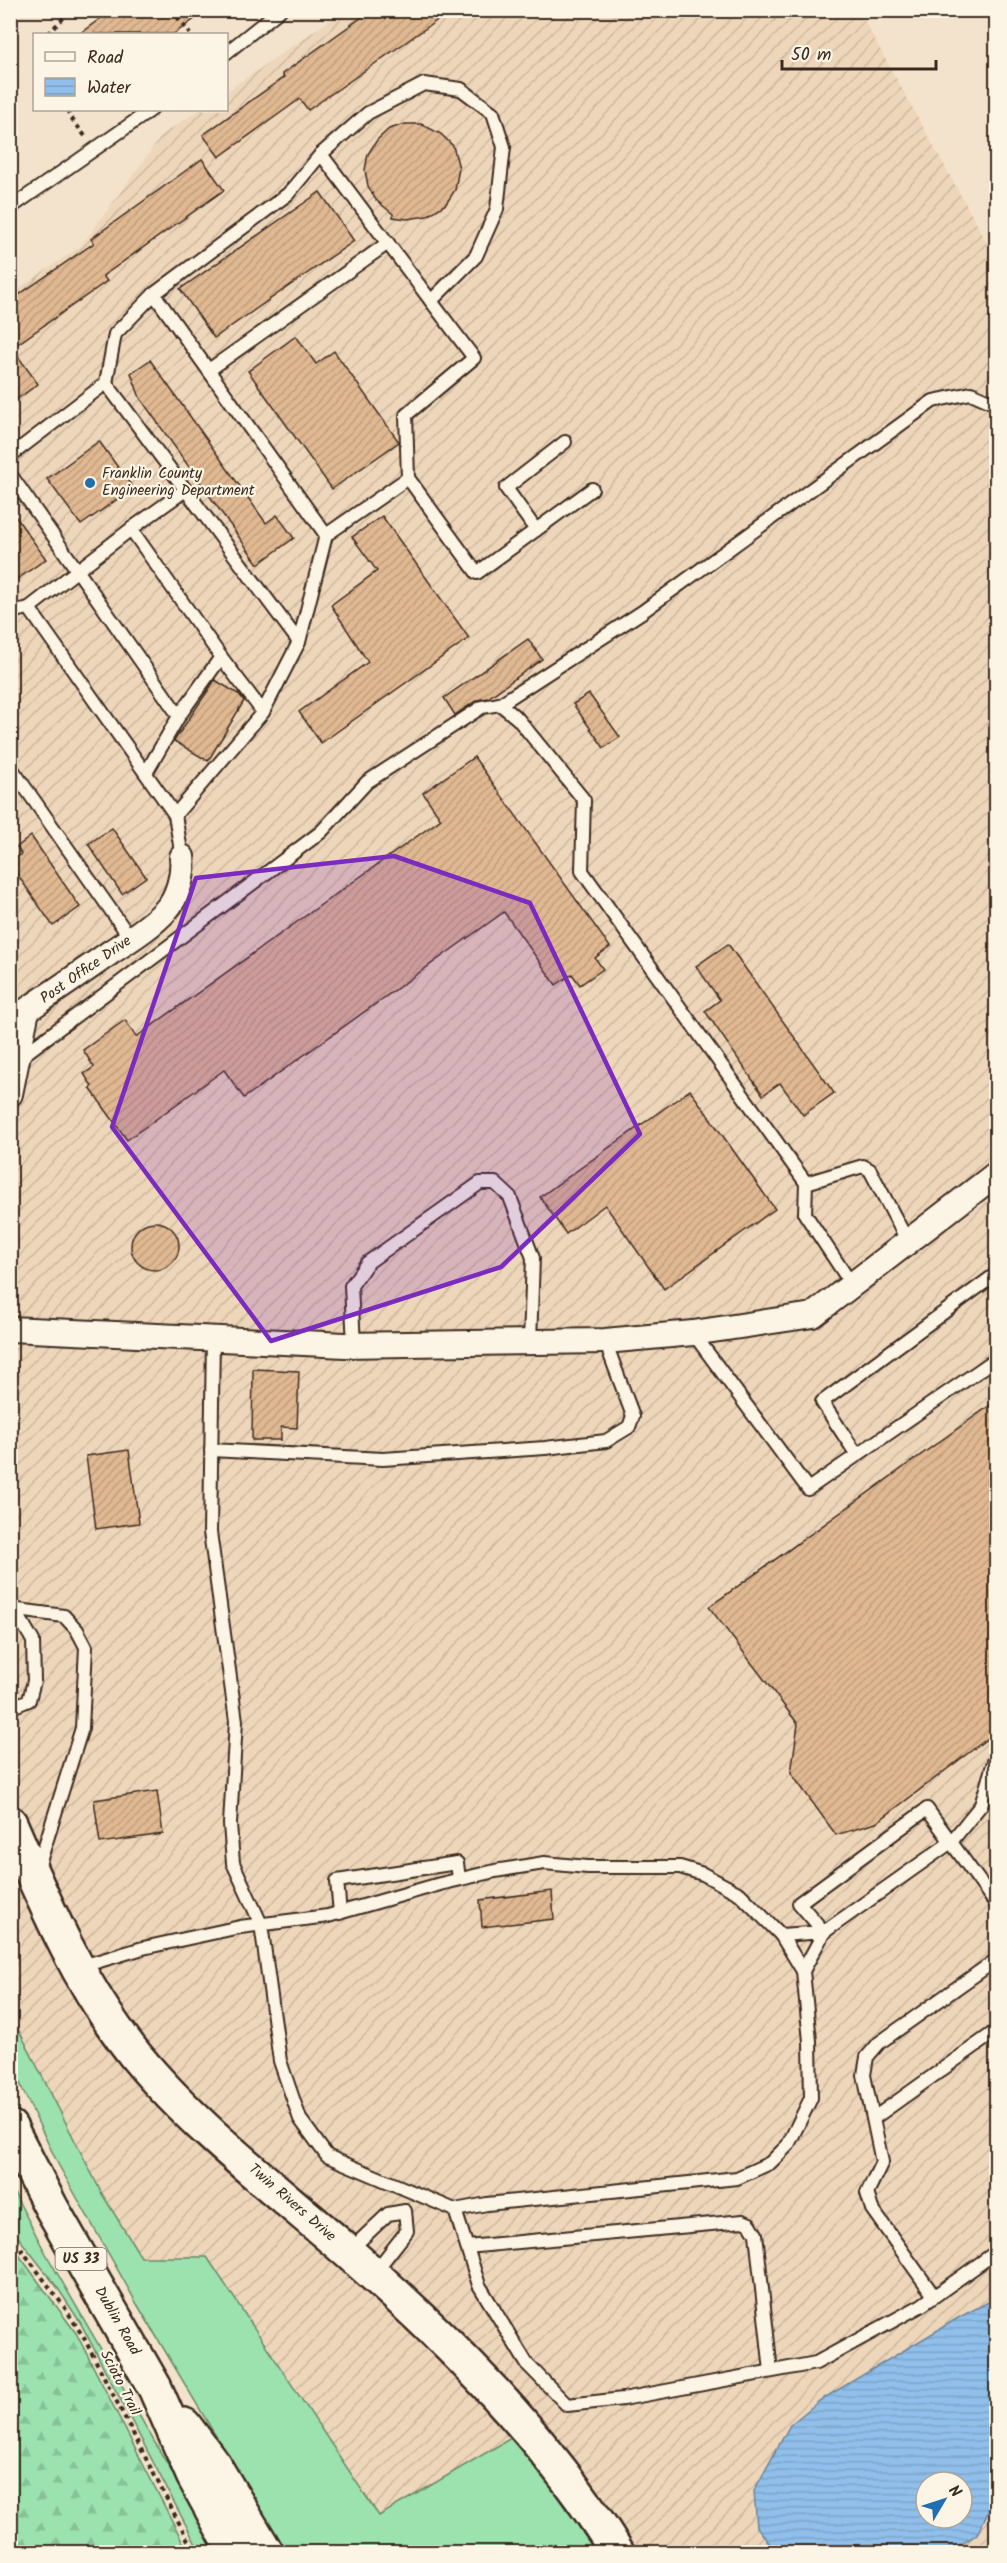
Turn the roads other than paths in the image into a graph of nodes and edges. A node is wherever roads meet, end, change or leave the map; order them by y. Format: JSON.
{"nodes":[{"id":1,"x":280,"y":10,"type":"edge"},
{"id":2,"x":228,"y":51,"type":"edge"},
{"id":3,"x":150,"y":111,"type":"edge"},
{"id":4,"x":321,"y":154,"type":"junction"},
{"id":5,"x":10,"y":208,"type":"edge"},
{"id":6,"x":388,"y":243,"type":"junction"},
{"id":7,"x":154,"y":294,"type":"junction"},
{"id":8,"x":431,"y":301,"type":"junction"},
{"id":9,"x":209,"y":370,"type":"junction"},
{"id":10,"x":106,"y":383,"type":"junction"},
{"id":11,"x":996,"y":404,"type":"edge"},
{"id":12,"x":564,"y":442,"type":"dead end"},
{"id":13,"x":10,"y":456,"type":"edge"},
{"id":14,"x":10,"y":474,"type":"edge"},
{"id":15,"x":408,"y":478,"type":"junction"},
{"id":16,"x":592,"y":489,"type":"dead end"},
{"id":17,"x":184,"y":490,"type":"junction"},
{"id":18,"x":131,"y":529,"type":"junction"},
{"id":19,"x":536,"y":530,"type":"junction"},
{"id":20,"x":326,"y":535,"type":"junction"},
{"id":21,"x":78,"y":570,"type":"junction"},
{"id":22,"x":29,"y":608,"type":"junction"},
{"id":23,"x":10,"y":612,"type":"edge"},
{"id":24,"x":299,"y":642,"type":"junction"},
{"id":25,"x":221,"y":657,"type":"junction"},
{"id":26,"x":500,"y":704,"type":"junction"},
{"id":27,"x":263,"y":712,"type":"junction"},
{"id":28,"x":179,"y":716,"type":"junction"},
{"id":29,"x":10,"y":766,"type":"edge"},
{"id":30,"x":146,"y":773,"type":"junction"},
{"id":31,"x":175,"y":815,"type":"junction"},
{"id":32,"x":182,"y":857,"type":"joint"},
{"id":33,"x":131,"y":939,"type":"junction"},
{"id":34,"x":16,"y":1060,"type":"junction"},
{"id":35,"x":10,"y":1094,"type":"edge"},
{"id":36,"x":996,"y":1174,"type":"edge"},
{"id":37,"x":806,"y":1183,"type":"junction"},
{"id":38,"x":908,"y":1242,"type":"junction"},
{"id":39,"x":996,"y":1274,"type":"edge"},
{"id":40,"x":852,"y":1285,"type":"junction"},
{"id":41,"x":10,"y":1329,"type":"edge"},
{"id":42,"x":693,"y":1333,"type":"junction"},
{"id":43,"x":213,"y":1339,"type":"junction"},
{"id":44,"x":604,"y":1341,"type":"junction"},
{"id":45,"x":530,"y":1342,"type":"junction"},
{"id":46,"x":354,"y":1345,"type":"junction"},
{"id":47,"x":996,"y":1359,"type":"edge"},
{"id":48,"x":211,"y":1450,"type":"junction"},
{"id":49,"x":857,"y":1455,"type":"junction"},
{"id":50,"x":13,"y":1609,"type":"edge"},
{"id":51,"x":10,"y":1708,"type":"edge"},
{"id":52,"x":996,"y":1755,"type":"edge"},
{"id":53,"x":10,"y":1823,"type":"edge"},
{"id":54,"x":951,"y":1842,"type":"junction"},
{"id":55,"x":34,"y":1879,"type":"junction"},
{"id":56,"x":459,"y":1879,"type":"junction"},
{"id":57,"x":996,"y":1904,"type":"edge"},
{"id":58,"x":340,"y":1913,"type":"junction"},
{"id":59,"x":261,"y":1924,"type":"junction"},
{"id":60,"x":824,"y":1932,"type":"junction"},
{"id":61,"x":781,"y":1935,"type":"junction"},
{"id":62,"x":996,"y":1960,"type":"edge"},
{"id":63,"x":78,"y":1968,"type":"junction"},
{"id":64,"x":803,"y":1971,"type":"junction"},
{"id":65,"x":996,"y":2031,"type":"edge"},
{"id":66,"x":874,"y":2118,"type":"junction"},
{"id":67,"x":10,"y":2127,"type":"edge"},
{"id":68,"x":413,"y":2194,"type":"junction"},
{"id":69,"x":455,"y":2210,"type":"junction"},
{"id":70,"x":405,"y":2211,"type":"junction"},
{"id":71,"x":467,"y":2247,"type":"junction"},
{"id":72,"x":349,"y":2252,"type":"junction"},
{"id":73,"x":996,"y":2252,"type":"edge"},
{"id":74,"x":373,"y":2274,"type":"junction"},
{"id":75,"x":933,"y":2296,"type":"junction"},
{"id":76,"x":771,"y":2371,"type":"junction"},
{"id":77,"x":155,"y":2388,"type":"junction"},
{"id":78,"x":235,"y":2553,"type":"edge"},
{"id":79,"x":266,"y":2553,"type":"edge"},
{"id":80,"x":617,"y":2553,"type":"edge"}],
"edges":[{"from":1,"to":2,"type":"lane"},
{"from":3,"to":5,"type":"lane"},
{"from":4,"to":6,"type":"lane"},
{"from":4,"to":7,"type":"lane"},
{"from":4,"to":8,"type":"lane"},
{"from":6,"to":8,"type":"lane"},
{"from":6,"to":9,"type":"lane"},
{"from":7,"to":9,"type":"lane"},
{"from":7,"to":10,"type":"lane"},
{"from":8,"to":15,"type":"lane"},
{"from":9,"to":20,"type":"lane"},
{"from":10,"to":13,"type":"lane"},
{"from":10,"to":17,"type":"lane"},
{"from":11,"to":26,"type":"lane"},
{"from":12,"to":19,"type":"lane"},
{"from":14,"to":21,"type":"lane"},
{"from":15,"to":19,"type":"lane"},
{"from":15,"to":20,"type":"lane"},
{"from":16,"to":19,"type":"lane"},
{"from":17,"to":18,"type":"lane"},
{"from":17,"to":24,"type":"lane"},
{"from":18,"to":21,"type":"lane"},
{"from":18,"to":25,"type":"lane"},
{"from":20,"to":24,"type":"lane"},
{"from":21,"to":22,"type":"lane"},
{"from":21,"to":28,"type":"lane"},
{"from":22,"to":23,"type":"lane"},
{"from":22,"to":30,"type":"lane"},
{"from":24,"to":27,"type":"lane"},
{"from":25,"to":27,"type":"lane"},
{"from":25,"to":28,"type":"lane"},
{"from":26,"to":34,"type":"lane"},
{"from":26,"to":37,"type":"lane"},
{"from":27,"to":31,"type":"lane"},
{"from":28,"to":30,"type":"lane"},
{"from":29,"to":33,"type":"lane"},
{"from":30,"to":31,"type":"lane"},
{"from":31,"to":32,"type":"lane"},
{"from":32,"to":33,"type":"street","name":"Post Office Drive"},
{"from":33,"to":34,"type":"street","name":"Post Office Drive"},
{"from":34,"to":35,"type":"street","name":"Post Office Drive"},
{"from":36,"to":38,"type":"street"},
{"from":37,"to":38,"type":"lane"},
{"from":37,"to":40,"type":"lane"},
{"from":38,"to":40,"type":"street"},
{"from":39,"to":49,"type":"lane"},
{"from":40,"to":42,"type":"street"},
{"from":41,"to":43,"type":"street"},
{"from":42,"to":44,"type":"street"},
{"from":42,"to":49,"type":"lane"},
{"from":43,"to":46,"type":"street"},
{"from":43,"to":48,"type":"lane"},
{"from":44,"to":45,"type":"street"},
{"from":44,"to":48,"type":"lane"},
{"from":45,"to":46,"type":"street"},
{"from":45,"to":46,"type":"lane"},
{"from":47,"to":49,"type":"lane"},
{"from":48,"to":59,"type":"lane"},
{"from":50,"to":51,"type":"lane"},
{"from":50,"to":55,"type":"lane"},
{"from":52,"to":54,"type":"lane"},
{"from":53,"to":55,"type":"street","name":"Twin Rivers Drive"},
{"from":54,"to":57,"type":"lane"},
{"from":54,"to":60,"type":"lane"},
{"from":54,"to":60,"type":"lane"},
{"from":55,"to":63,"type":"street","name":"Twin Rivers Drive"},
{"from":56,"to":58,"type":"lane"},
{"from":56,"to":58,"type":"lane"},
{"from":56,"to":61,"type":"lane"},
{"from":58,"to":59,"type":"lane"},
{"from":59,"to":63,"type":"lane"},
{"from":59,"to":68,"type":"lane"},
{"from":60,"to":61,"type":"lane"},
{"from":60,"to":64,"type":"lane"},
{"from":61,"to":64,"type":"lane"},
{"from":62,"to":66,"type":"lane"},
{"from":63,"to":72,"type":"street","name":"Twin Rivers Drive"},
{"from":64,"to":69,"type":"lane"},
{"from":65,"to":66,"type":"lane"},
{"from":66,"to":75,"type":"lane"},
{"from":67,"to":77,"type":"street","name":"Dublin Road","number":"US 33"},
{"from":68,"to":69,"type":"lane"},
{"from":68,"to":70,"type":"lane"},
{"from":69,"to":71,"type":"lane"},
{"from":70,"to":72,"type":"lane"},
{"from":70,"to":74,"type":"lane"},
{"from":71,"to":76,"type":"lane"},
{"from":71,"to":76,"type":"lane"},
{"from":72,"to":74,"type":"street","name":"Twin Rivers Drive"},
{"from":73,"to":75,"type":"lane"},
{"from":74,"to":80,"type":"street","name":"Twin Rivers Drive"},
{"from":75,"to":76,"type":"lane"},
{"from":77,"to":78,"type":"street","name":"Dublin Road","number":"US 33"},
{"from":77,"to":79,"type":"street","name":"Dublin Road","number":"US 33"}]}
